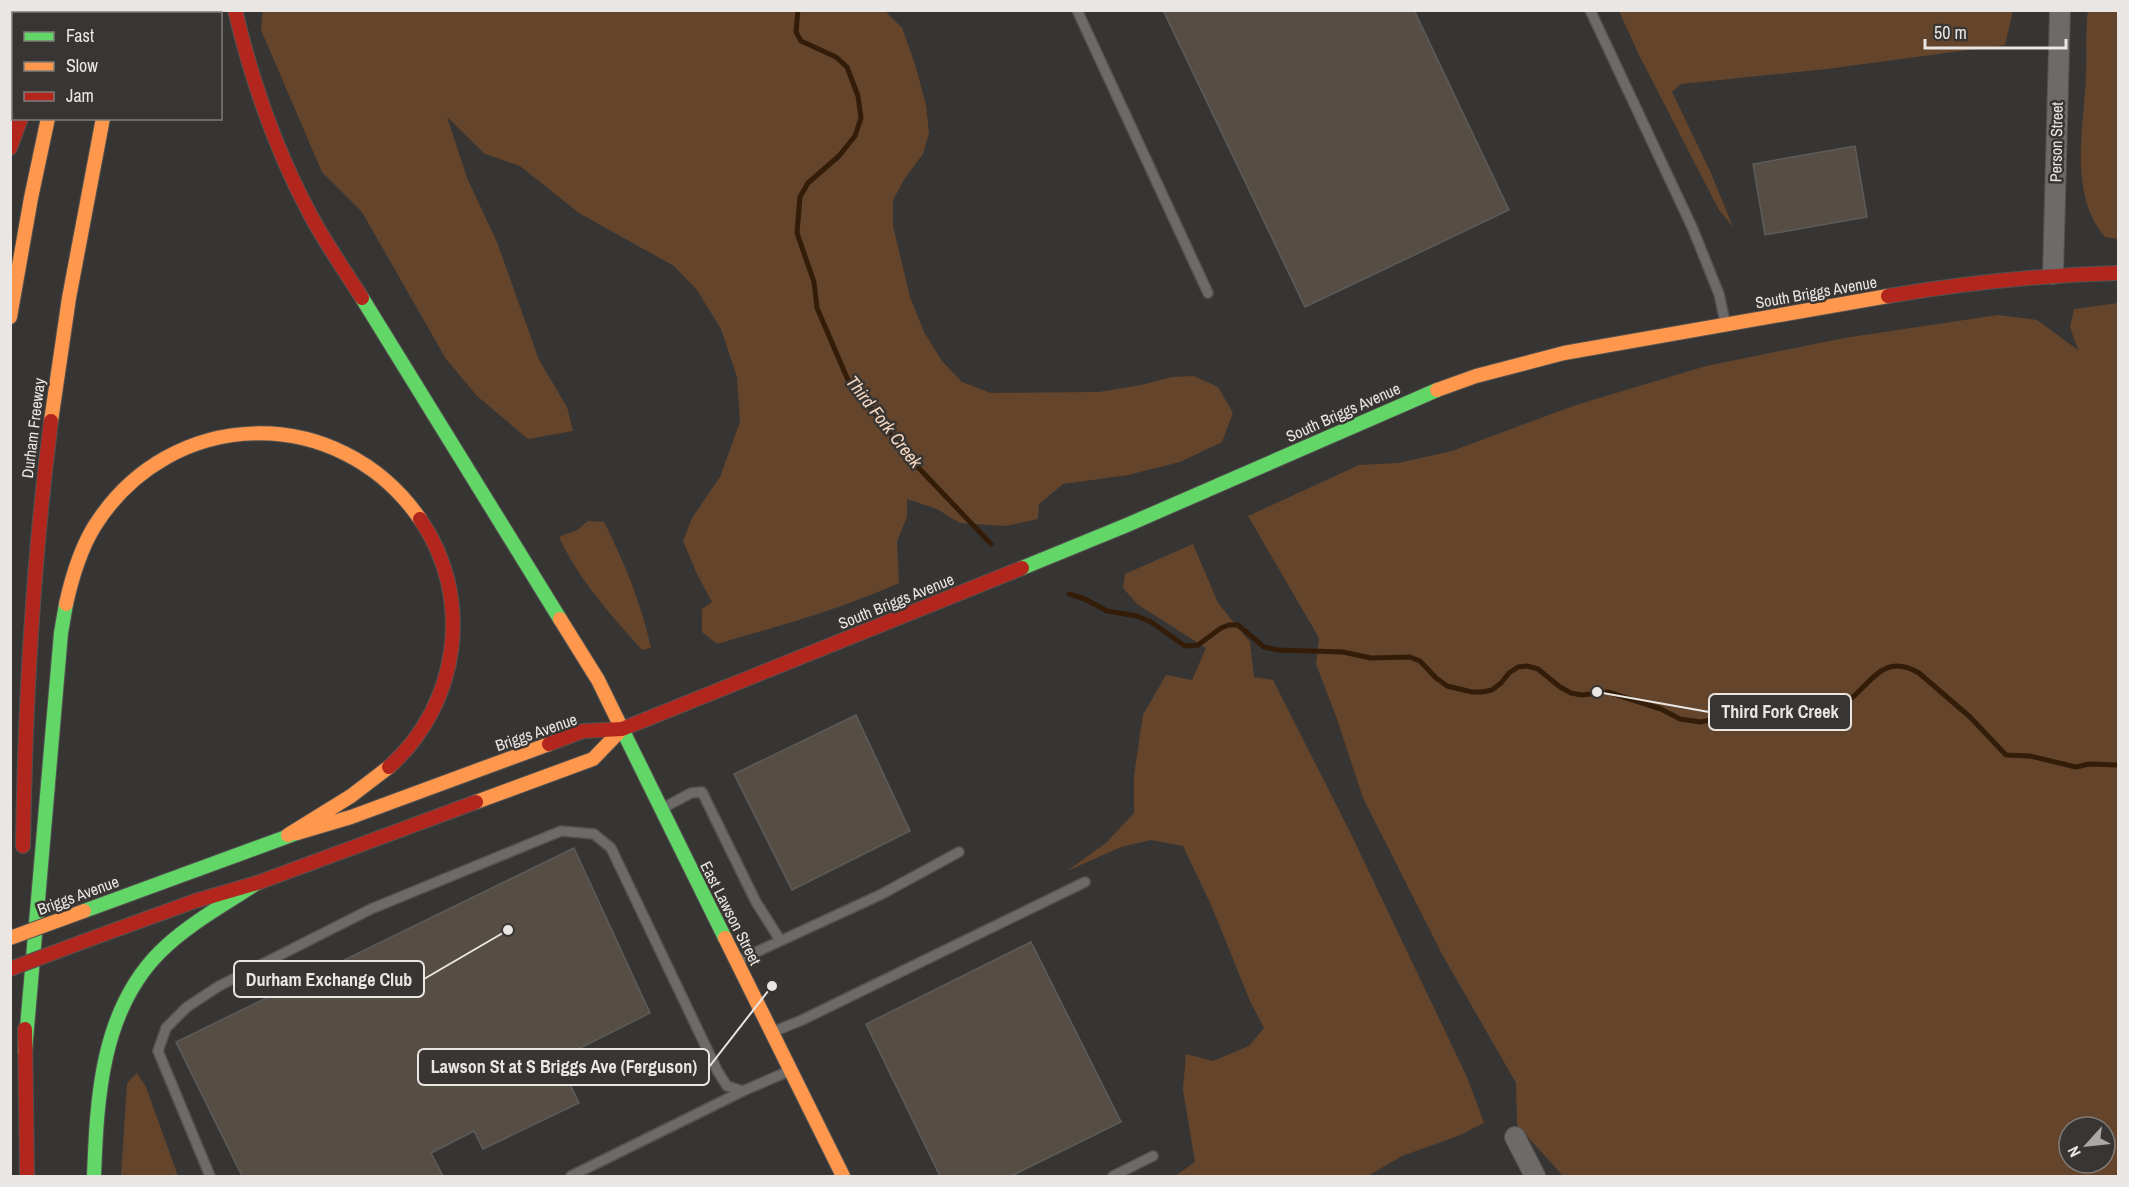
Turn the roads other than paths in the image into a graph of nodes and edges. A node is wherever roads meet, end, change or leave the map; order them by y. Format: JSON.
{"nodes":[{"id":1,"x":235,"y":10,"type":"edge"},
{"id":2,"x":1077,"y":10,"type":"edge"},
{"id":3,"x":1590,"y":10,"type":"edge"},
{"id":4,"x":2060,"y":10,"type":"edge"},
{"id":5,"x":20,"y":120,"type":"edge"},
{"id":6,"x":48,"y":120,"type":"edge"},
{"id":7,"x":103,"y":120,"type":"edge"},
{"id":8,"x":10,"y":148,"type":"edge"},
{"id":9,"x":2118,"y":273,"type":"edge"},
{"id":10,"x":2053,"y":274,"type":"junction"},
{"id":11,"x":1208,"y":292,"type":"dead end"},
{"id":12,"x":10,"y":317,"type":"edge"},
{"id":13,"x":1726,"y":325,"type":"junction"},
{"id":14,"x":622,"y":729,"type":"junction"},
{"id":15,"x":661,"y":809,"type":"junction"},
{"id":16,"x":288,"y":836,"type":"junction"},
{"id":17,"x":959,"y":852,"type":"dead end"},
{"id":18,"x":23,"y":865,"type":"dead end"},
{"id":19,"x":1084,"y":882,"type":"dead end"},
{"id":20,"x":257,"y":883,"type":"junction"},
{"id":21,"x":24,"y":913,"type":"dead end"},
{"id":22,"x":10,"y":938,"type":"edge"},
{"id":23,"x":780,"y":940,"type":"junction"},
{"id":24,"x":737,"y":961,"type":"junction"},
{"id":25,"x":10,"y":969,"type":"edge"},
{"id":26,"x":772,"y":1032,"type":"junction"},
{"id":27,"x":25,"y":1051,"type":"junction"},
{"id":28,"x":791,"y":1070,"type":"junction"},
{"id":29,"x":743,"y":1091,"type":"junction"},
{"id":30,"x":1515,"y":1137,"type":"dead end"},
{"id":31,"x":1153,"y":1156,"type":"dead end"},
{"id":32,"x":27,"y":1176,"type":"edge"},
{"id":33,"x":94,"y":1176,"type":"edge"},
{"id":34,"x":210,"y":1176,"type":"edge"},
{"id":35,"x":571,"y":1176,"type":"edge"},
{"id":36,"x":843,"y":1176,"type":"edge"},
{"id":37,"x":1113,"y":1176,"type":"edge"},
{"id":38,"x":1535,"y":1176,"type":"edge"}],
"edges":[{"from":1,"to":14,"type":"main road","name":"East Lawson Street"},
{"from":2,"to":11,"type":"lane"},
{"from":3,"to":13,"type":"lane"},
{"from":4,"to":10,"type":"street","name":"Person Street"},
{"from":5,"to":8,"type":"main road"},
{"from":6,"to":12,"type":"main road"},
{"from":7,"to":18,"type":"main road","name":"Durham Freeway"},
{"from":9,"to":10,"type":"main road","name":"South Briggs Avenue"},
{"from":10,"to":13,"type":"main road","name":"South Briggs Avenue"},
{"from":13,"to":14,"type":"main road","name":"South Briggs Avenue"},
{"from":14,"to":15,"type":"main road","name":"East Lawson Street"},
{"from":14,"to":16,"type":"main road","name":"Briggs Avenue"},
{"from":14,"to":20,"type":"main road"},
{"from":15,"to":23,"type":"lane"},
{"from":15,"to":24,"type":"main road","name":"East Lawson Street"},
{"from":16,"to":22,"type":"main road","name":"Briggs Avenue","bridge":true},
{"from":16,"to":27,"type":"main road"},
{"from":17,"to":23,"type":"lane"},
{"from":19,"to":26,"type":"lane"},
{"from":20,"to":25,"type":"main road","bridge":true},
{"from":20,"to":33,"type":"main road"},
{"from":21,"to":27,"type":"main road"},
{"from":23,"to":24,"type":"lane"},
{"from":24,"to":26,"type":"main road","name":"East Lawson Street"},
{"from":26,"to":28,"type":"main road","name":"East Lawson Street"},
{"from":27,"to":32,"type":"main road"},
{"from":28,"to":29,"type":"lane"},
{"from":28,"to":36,"type":"main road","name":"East Lawson Street"},
{"from":29,"to":34,"type":"lane"},
{"from":29,"to":35,"type":"lane"},
{"from":30,"to":38,"type":"street"},
{"from":31,"to":37,"type":"lane"}]}
